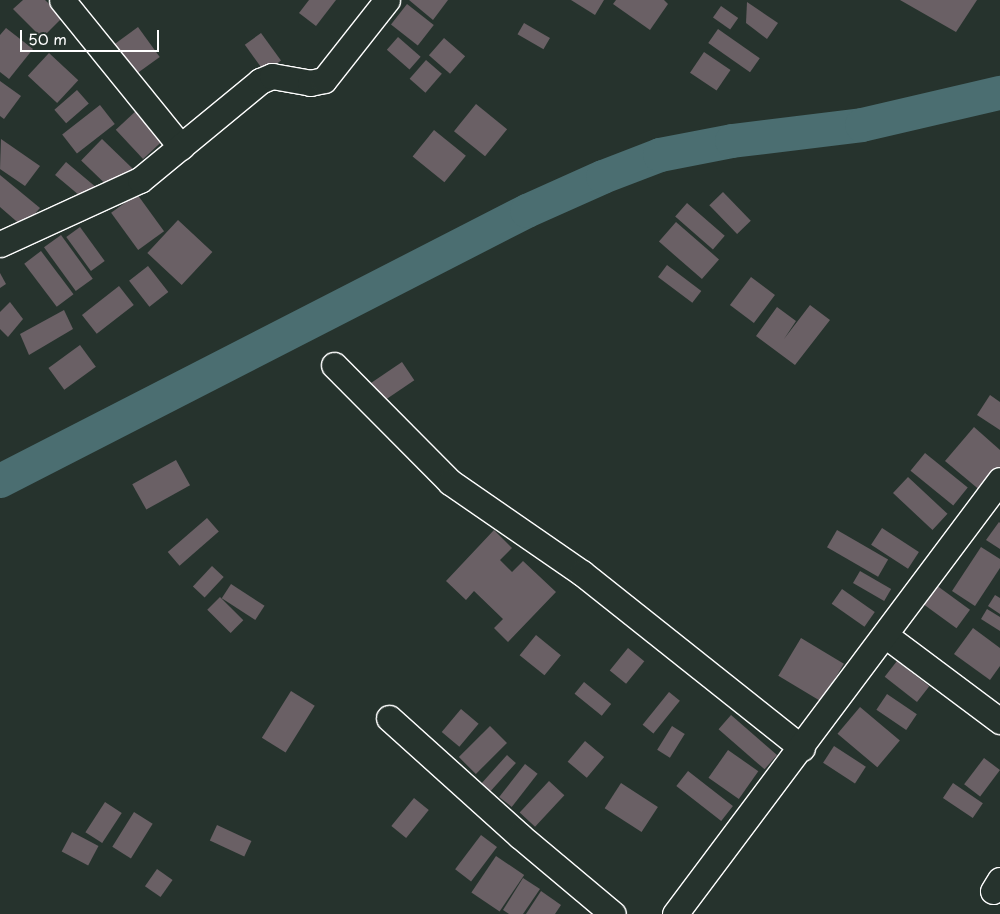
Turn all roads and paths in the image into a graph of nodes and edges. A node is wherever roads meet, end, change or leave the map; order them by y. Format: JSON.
{"nodes":[{"id":1,"x":62,"y":0,"type":"edge"},
{"id":2,"x":388,"y":0,"type":"edge"},
{"id":3,"x":181,"y":147,"type":"junction"},
{"id":4,"x":0,"y":244,"type":"edge"},
{"id":5,"x":334,"y":365,"type":"dead end"},
{"id":6,"x":999,"y":484,"type":"edge"},
{"id":7,"x":885,"y":636,"type":"junction"},
{"id":8,"x":389,"y":718,"type":"dead end"},
{"id":9,"x":1000,"y":721,"type":"edge"},
{"id":10,"x":802,"y":748,"type":"junction"},
{"id":11,"x":613,"y":914,"type":"edge"},
{"id":12,"x":675,"y":914,"type":"edge"}],
"edges":[{"from":1,"to":3,"type":"street"},
{"from":2,"to":3,"type":"street"},
{"from":3,"to":4,"type":"street"},
{"from":5,"to":10,"type":"street"},
{"from":6,"to":7,"type":"street"},
{"from":7,"to":9,"type":"street"},
{"from":7,"to":10,"type":"street"},
{"from":8,"to":11,"type":"street"},
{"from":10,"to":12,"type":"street"}]}
